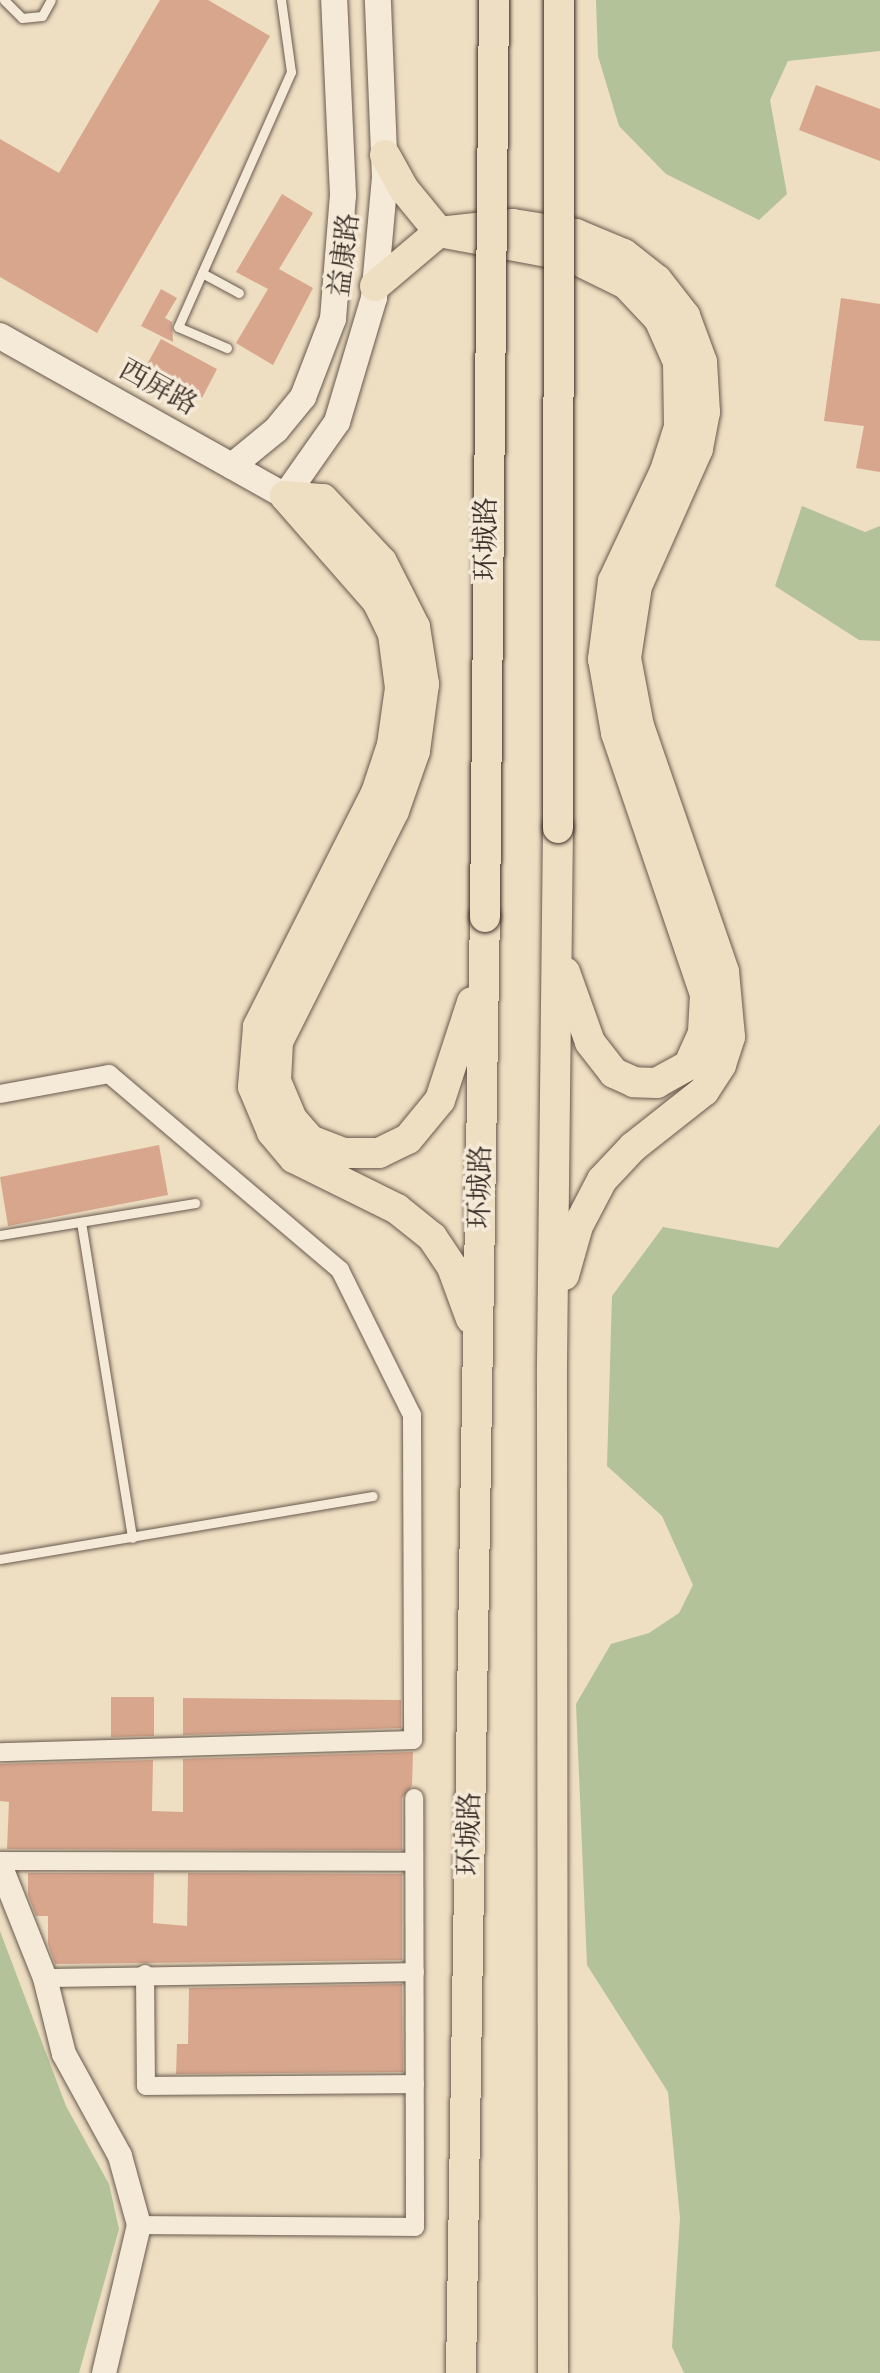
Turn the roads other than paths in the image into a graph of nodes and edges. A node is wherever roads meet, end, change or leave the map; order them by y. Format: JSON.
{"nodes":[{"id":1,"x":4,"y":0,"type":"edge"},
{"id":2,"x":51,"y":0,"type":"edge"},
{"id":3,"x":281,"y":0,"type":"edge"},
{"id":4,"x":334,"y":0,"type":"edge"},
{"id":5,"x":378,"y":0,"type":"edge"},
{"id":6,"x":494,"y":0,"type":"edge"},
{"id":7,"x":559,"y":0,"type":"edge"},
{"id":8,"x":385,"y":155,"type":"junction"},
{"id":9,"x":439,"y":232,"type":"junction"},
{"id":10,"x":202,"y":273,"type":"junction"},
{"id":11,"x":375,"y":286,"type":"junction"},
{"id":12,"x":239,"y":293,"type":"dead end"},
{"id":13,"x":0,"y":336,"type":"edge"},
{"id":14,"x":227,"y":348,"type":"dead end"},
{"id":15,"x":232,"y":466,"type":"junction"},
{"id":16,"x":285,"y":496,"type":"junction"},
{"id":17,"x":485,"y":931,"type":"junction"},
{"id":18,"x":557,"y":940,"type":"junction"},
{"id":19,"x":0,"y":1094,"type":"edge"},
{"id":20,"x":195,"y":1203,"type":"dead end"},
{"id":21,"x":81,"y":1222,"type":"junction"},
{"id":22,"x":0,"y":1235,"type":"edge"},
{"id":23,"x":552,"y":1350,"type":"junction"},
{"id":24,"x":478,"y":1353,"type":"junction"},
{"id":25,"x":373,"y":1496,"type":"dead end"},
{"id":26,"x":132,"y":1538,"type":"junction"},
{"id":27,"x":0,"y":1559,"type":"edge"},
{"id":28,"x":0,"y":1752,"type":"edge"},
{"id":29,"x":414,"y":1798,"type":"dead end"},
{"id":30,"x":414,"y":1862,"type":"junction"},
{"id":31,"x":0,"y":1863,"type":"edge"},
{"id":32,"x":415,"y":1972,"type":"junction"},
{"id":33,"x":145,"y":1974,"type":"junction"},
{"id":34,"x":45,"y":1978,"type":"junction"},
{"id":35,"x":415,"y":2084,"type":"junction"},
{"id":36,"x":139,"y":2225,"type":"junction"},
{"id":37,"x":104,"y":2373,"type":"edge"},
{"id":38,"x":461,"y":2373,"type":"edge"},
{"id":39,"x":553,"y":2373,"type":"edge"}],
"edges":[{"from":1,"to":2,"type":"lane"},
{"from":3,"to":10,"type":"lane"},
{"from":4,"to":15,"type":"main road","name":"益康路"},
{"from":5,"to":8,"type":"main road","name":"益康路"},
{"from":6,"to":17,"type":"main road","name":"环城路","bridge":true},
{"from":7,"to":18,"type":"main road","bridge":true},
{"from":8,"to":9,"type":"main road"},
{"from":8,"to":11,"type":"main road","name":"益康路"},
{"from":9,"to":11,"type":"main road"},
{"from":9,"to":18,"type":"main road"},
{"from":9,"to":23,"type":"main road"},
{"from":10,"to":12,"type":"lane"},
{"from":10,"to":14,"type":"lane"},
{"from":11,"to":16,"type":"main road","name":"益康路"},
{"from":13,"to":15,"type":"main road","name":"西屏路"},
{"from":15,"to":16,"type":"main road","name":"西屏路"},
{"from":16,"to":17,"type":"main road"},
{"from":16,"to":24,"type":"main road"},
{"from":17,"to":24,"type":"main road","name":"环城路"},
{"from":18,"to":23,"type":"main road"},
{"from":19,"to":28,"type":"street"},
{"from":20,"to":21,"type":"lane"},
{"from":21,"to":22,"type":"lane"},
{"from":21,"to":26,"type":"lane"},
{"from":23,"to":39,"type":"main road"},
{"from":24,"to":38,"type":"main road","name":"环城路"},
{"from":25,"to":26,"type":"lane"},
{"from":26,"to":27,"type":"lane"},
{"from":29,"to":30,"type":"street"},
{"from":30,"to":31,"type":"street"},
{"from":30,"to":32,"type":"street"},
{"from":31,"to":34,"type":"street"},
{"from":32,"to":33,"type":"street"},
{"from":32,"to":35,"type":"street"},
{"from":33,"to":34,"type":"street"},
{"from":33,"to":35,"type":"street"},
{"from":34,"to":36,"type":"street"},
{"from":35,"to":36,"type":"street"},
{"from":36,"to":37,"type":"street"}]}
